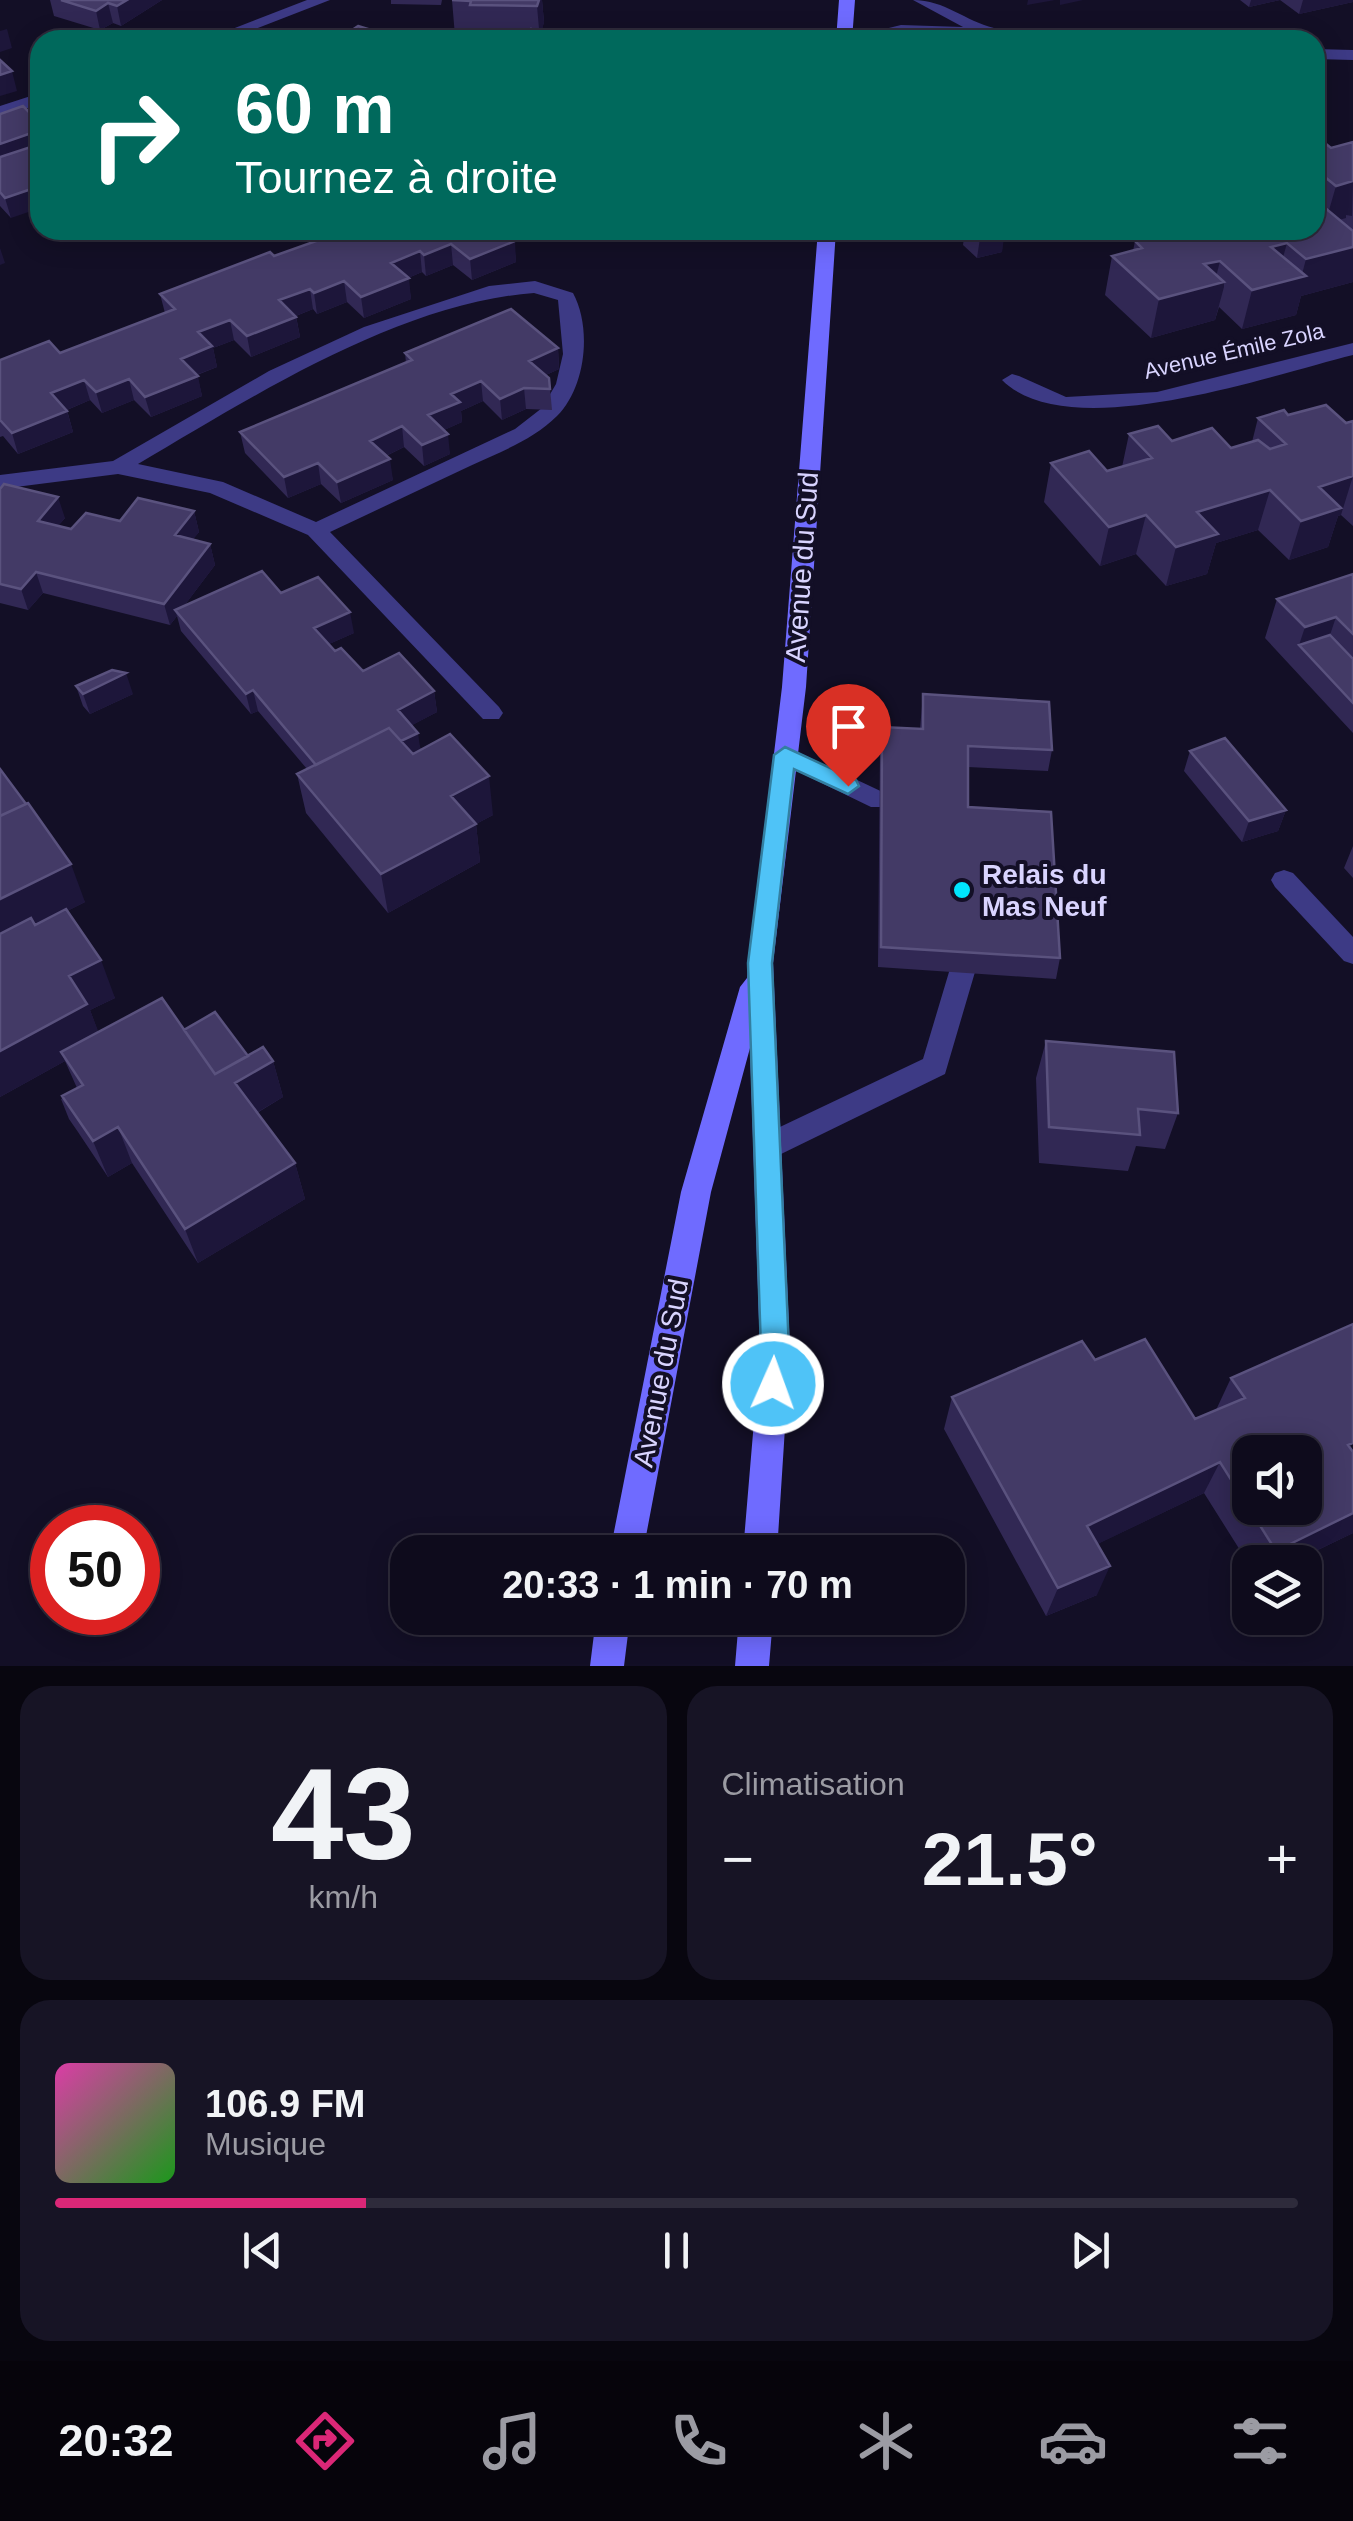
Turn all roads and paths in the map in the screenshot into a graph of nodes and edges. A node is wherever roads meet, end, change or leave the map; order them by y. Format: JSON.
{"nodes":[{"id":1,"x":322,"y":0,"type":"edge"},
{"id":2,"x":847,"y":0,"type":"edge"},
{"id":3,"x":921,"y":0,"type":"edge"},
{"id":4,"x":240,"y":30,"type":"edge"},
{"id":5,"x":846,"y":30,"type":"edge"},
{"id":6,"x":983,"y":30,"type":"edge"},
{"id":7,"x":1325,"y":54,"type":"edge"},
{"id":8,"x":1353,"y":55,"type":"edge"},
{"id":9,"x":30,"y":102,"type":"edge"},
{"id":10,"x":0,"y":112,"type":"edge"},
{"id":11,"x":827,"y":240,"type":"edge"},
{"id":12,"x":1353,"y":350,"type":"edge"},
{"id":13,"x":1012,"y":380,"type":"dead end"},
{"id":14,"x":118,"y":467,"type":"junction"},
{"id":15,"x":0,"y":482,"type":"edge"},
{"id":16,"x":316,"y":530,"type":"junction"},
{"id":17,"x":491,"y":713,"type":"dead end"},
{"id":18,"x":785,"y":755,"type":"junction"},
{"id":19,"x":880,"y":800,"type":"edge"},
{"id":20,"x":1284,"y":880,"type":"dead end"},
{"id":21,"x":1353,"y":954,"type":"edge"},
{"id":22,"x":760,"y":963,"type":"junction"},
{"id":23,"x":962,"y":972,"type":"edge"},
{"id":24,"x":767,"y":1147,"type":"junction"},
{"id":25,"x":629,"y":1535,"type":"edge"},
{"id":26,"x":761,"y":1535,"type":"edge"},
{"id":27,"x":612,"y":1635,"type":"edge"},
{"id":28,"x":755,"y":1635,"type":"edge"},
{"id":29,"x":608,"y":1666,"type":"edge"},
{"id":30,"x":752,"y":1666,"type":"edge"}],
"edges":[{"from":1,"to":4,"type":"street"},
{"from":2,"to":5,"type":"main road"},
{"from":3,"to":6,"type":"street"},
{"from":7,"to":8,"type":"street"},
{"from":9,"to":10,"type":"street"},
{"from":11,"to":18,"type":"main road","name":"Avenue du Sud"},
{"from":12,"to":13,"type":"street","name":"Avenue Émile Zola"},
{"from":14,"to":15,"type":"street"},
{"from":14,"to":16,"type":"street"},
{"from":14,"to":16,"type":"street"},
{"from":16,"to":17,"type":"street"},
{"from":18,"to":19,"type":"street"},
{"from":18,"to":22,"type":"main road","name":"Avenue du Sud"},
{"from":20,"to":21,"type":"street"},
{"from":22,"to":24,"type":"main road","name":"Avenue du Sud"},
{"from":22,"to":25,"type":"main road","name":"Avenue du Sud"},
{"from":23,"to":24,"type":"street"},
{"from":24,"to":26,"type":"main road","name":"Avenue du Sud"},
{"from":27,"to":29,"type":"main road"},
{"from":28,"to":30,"type":"main road"}]}
